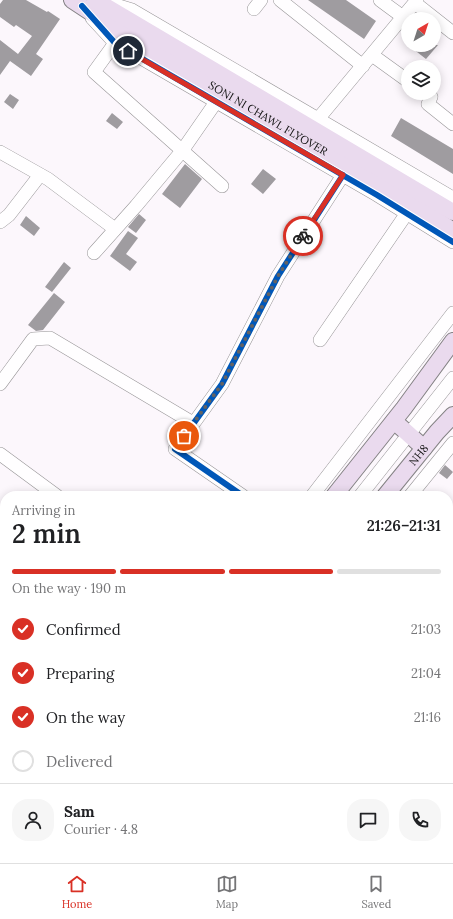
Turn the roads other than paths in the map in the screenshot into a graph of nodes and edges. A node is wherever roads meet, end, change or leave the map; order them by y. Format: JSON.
{"nodes":[{"id":1,"x":101,"y":0,"type":"edge"},
{"id":2,"x":280,"y":0,"type":"edge"},
{"id":3,"x":380,"y":0,"type":"edge"},
{"id":4,"x":416,"y":1,"type":"edge"},
{"id":5,"x":83,"y":2,"type":"edge"},
{"id":6,"x":407,"y":12,"type":"edge"},
{"id":7,"x":401,"y":16,"type":"edge"},
{"id":8,"x":401,"y":19,"type":"edge"},
{"id":9,"x":120,"y":32,"type":"junction"},
{"id":10,"x":453,"y":33,"type":"edge"},
{"id":11,"x":372,"y":55,"type":"junction"},
{"id":12,"x":363,"y":66,"type":"junction"},
{"id":13,"x":401,"y":75,"type":"edge"},
{"id":14,"x":430,"y":100,"type":"edge"},
{"id":15,"x":216,"y":102,"type":"junction"},
{"id":16,"x":318,"y":119,"type":"junction"},
{"id":17,"x":453,"y":124,"type":"edge"},
{"id":18,"x":182,"y":151,"type":"junction"},
{"id":19,"x":0,"y":152,"type":"edge"},
{"id":20,"x":40,"y":174,"type":"junction"},
{"id":21,"x":343,"y":175,"type":"junction"},
{"id":22,"x":222,"y":186,"type":"dead end"},
{"id":23,"x":453,"y":198,"type":"edge"},
{"id":24,"x":453,"y":212,"type":"edge"},
{"id":25,"x":407,"y":213,"type":"junction"},
{"id":26,"x":0,"y":222,"type":"edge"},
{"id":27,"x":115,"y":229,"type":"junction"},
{"id":28,"x":453,"y":231,"type":"edge"},
{"id":29,"x":453,"y":242,"type":"edge"},
{"id":30,"x":94,"y":253,"type":"dead end"},
{"id":31,"x":453,"y":314,"type":"edge"},
{"id":32,"x":320,"y":340,"type":"dead end"},
{"id":33,"x":453,"y":341,"type":"edge"},
{"id":34,"x":453,"y":378,"type":"edge"},
{"id":35,"x":0,"y":384,"type":"edge"},
{"id":36,"x":453,"y":415,"type":"edge"},
{"id":37,"x":394,"y":421,"type":"junction"},
{"id":38,"x":193,"y":423,"type":"junction"},
{"id":39,"x":410,"y":434,"type":"junction"},
{"id":40,"x":453,"y":443,"type":"edge"},
{"id":41,"x":424,"y":448,"type":"junction"},
{"id":42,"x":0,"y":454,"type":"edge"},
{"id":43,"x":50,"y":491,"type":"edge"},
{"id":44,"x":236,"y":491,"type":"edge"},
{"id":45,"x":316,"y":491,"type":"edge"},
{"id":46,"x":338,"y":491,"type":"edge"},
{"id":47,"x":364,"y":491,"type":"edge"},
{"id":48,"x":389,"y":491,"type":"edge"},
{"id":49,"x":414,"y":491,"type":"edge"}],
"edges":[{"from":1,"to":16,"type":"street"},
{"from":2,"to":12,"type":"street"},
{"from":3,"to":7,"type":"street"},
{"from":4,"to":6,"type":"street"},
{"from":4,"to":10,"type":"street"},
{"from":5,"to":9,"type":"main road","name":"SONI NI CHAWL FLYOVER"},
{"from":8,"to":11,"type":"street"},
{"from":9,"to":15,"type":"street"},
{"from":9,"to":18,"type":"street"},
{"from":9,"to":24,"type":"main road","name":"SONI NI CHAWL FLYOVER"},
{"from":9,"to":28,"type":"main road","name":"SONI NI CHAWL FLYOVER"},
{"from":11,"to":12,"type":"street"},
{"from":11,"to":13,"type":"street"},
{"from":12,"to":16,"type":"street"},
{"from":14,"to":17,"type":"street"},
{"from":15,"to":18,"type":"street"},
{"from":15,"to":21,"type":"street"},
{"from":16,"to":23,"type":"street"},
{"from":18,"to":22,"type":"street"},
{"from":18,"to":27,"type":"street"},
{"from":19,"to":20,"type":"street"},
{"from":20,"to":26,"type":"street"},
{"from":20,"to":27,"type":"street"},
{"from":21,"to":25,"type":"street"},
{"from":21,"to":38,"type":"street"},
{"from":25,"to":29,"type":"street"},
{"from":25,"to":32,"type":"street"},
{"from":27,"to":30,"type":"street"},
{"from":31,"to":45,"type":"street"},
{"from":33,"to":37,"type":"main road"},
{"from":34,"to":39,"type":"street"},
{"from":35,"to":38,"type":"street"},
{"from":36,"to":41,"type":"main road","name":"NH8"},
{"from":37,"to":39,"type":"main road"},
{"from":37,"to":46,"type":"main road"},
{"from":38,"to":44,"type":"street"},
{"from":39,"to":41,"type":"main road"},
{"from":39,"to":47,"type":"street"},
{"from":40,"to":49,"type":"street"},
{"from":41,"to":48,"type":"main road","name":"NH8"},
{"from":42,"to":43,"type":"street"}]}
